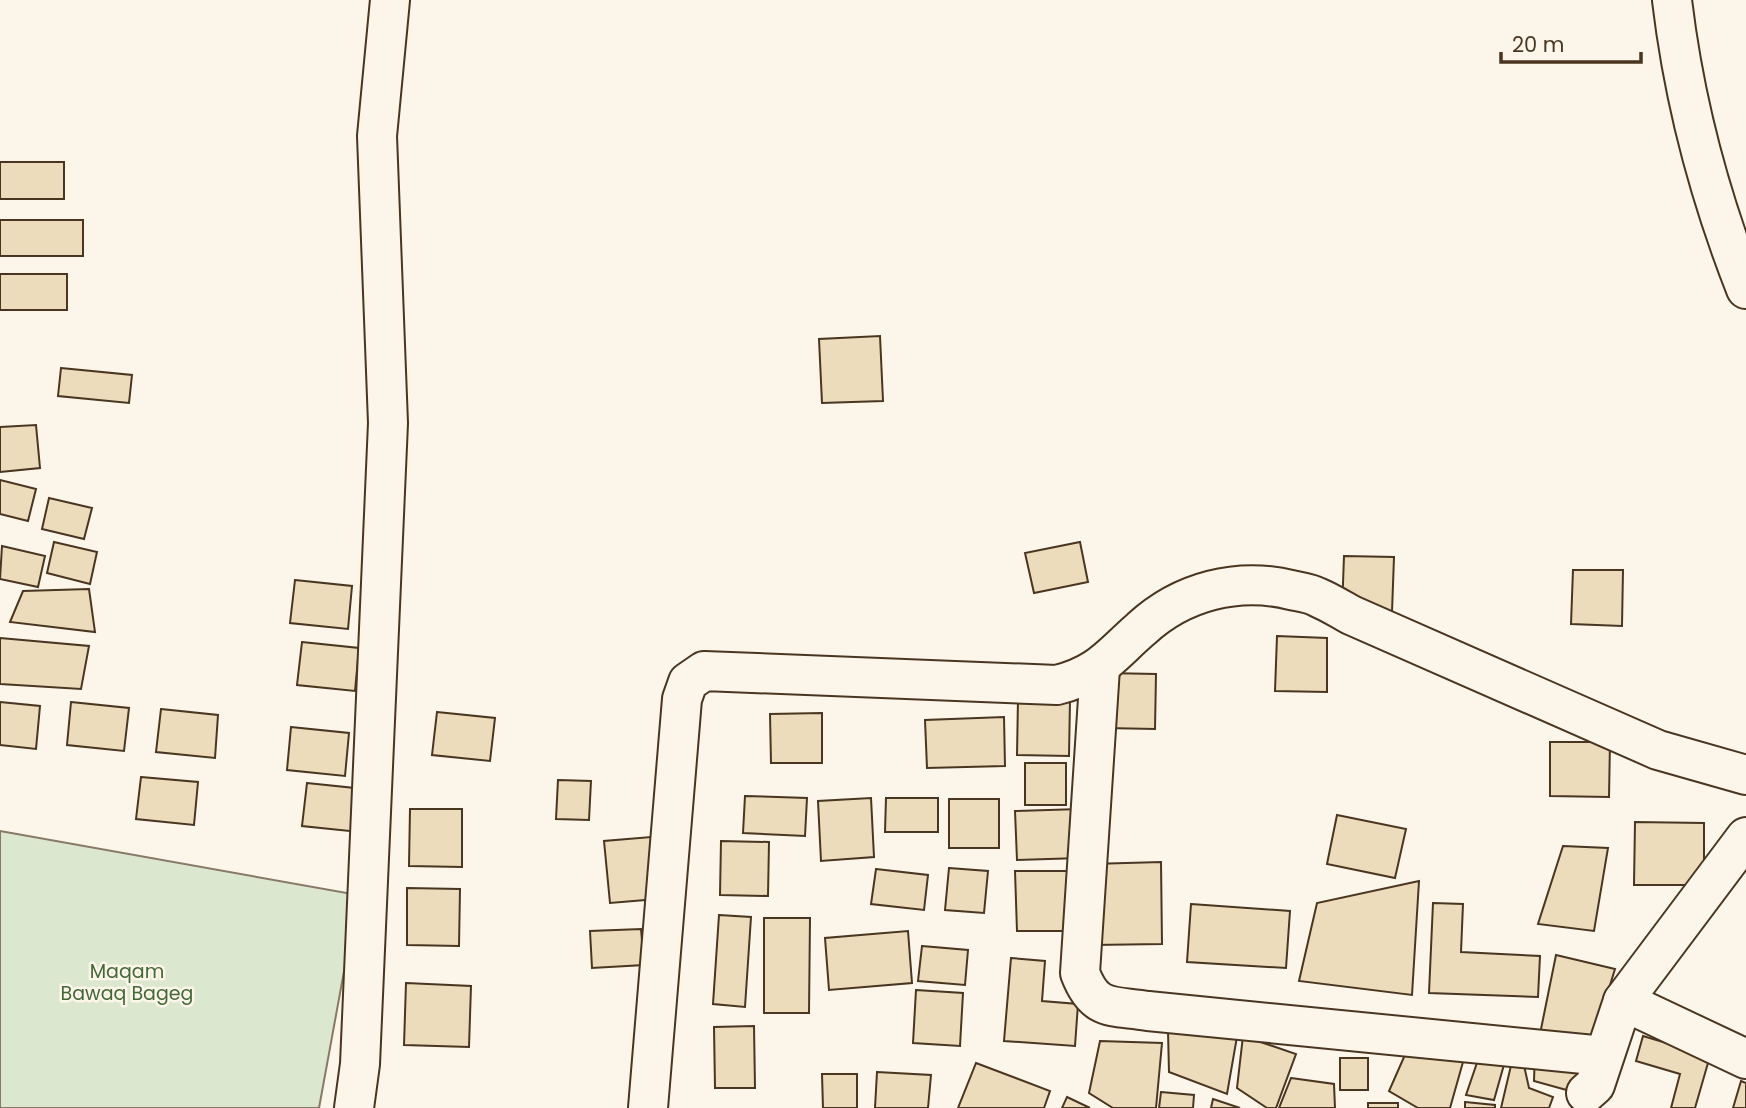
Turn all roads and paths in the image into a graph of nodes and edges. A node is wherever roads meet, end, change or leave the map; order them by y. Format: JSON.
{"nodes":[{"id":1,"x":390,"y":0,"type":"edge"},
{"id":2,"x":1672,"y":0,"type":"edge"},
{"id":3,"x":1746,"y":289,"type":"edge"},
{"id":4,"x":1100,"y":668,"type":"junction"},
{"id":5,"x":1746,"y":775,"type":"edge"},
{"id":6,"x":1746,"y":837,"type":"edge"},
{"id":7,"x":1623,"y":1001,"type":"junction"},
{"id":8,"x":1604,"y":1056,"type":"junction"},
{"id":9,"x":1746,"y":1059,"type":"edge"},
{"id":10,"x":1586,"y":1093,"type":"dead end"},
{"id":11,"x":354,"y":1108,"type":"edge"},
{"id":12,"x":648,"y":1108,"type":"edge"}],
"edges":[{"from":1,"to":11,"type":"street"},
{"from":2,"to":3,"type":"street"},
{"from":4,"to":5,"type":"street"},
{"from":4,"to":8,"type":"street"},
{"from":4,"to":12,"type":"street"},
{"from":6,"to":7,"type":"street"},
{"from":7,"to":8,"type":"street"},
{"from":7,"to":9,"type":"street"},
{"from":8,"to":10,"type":"street"}]}
